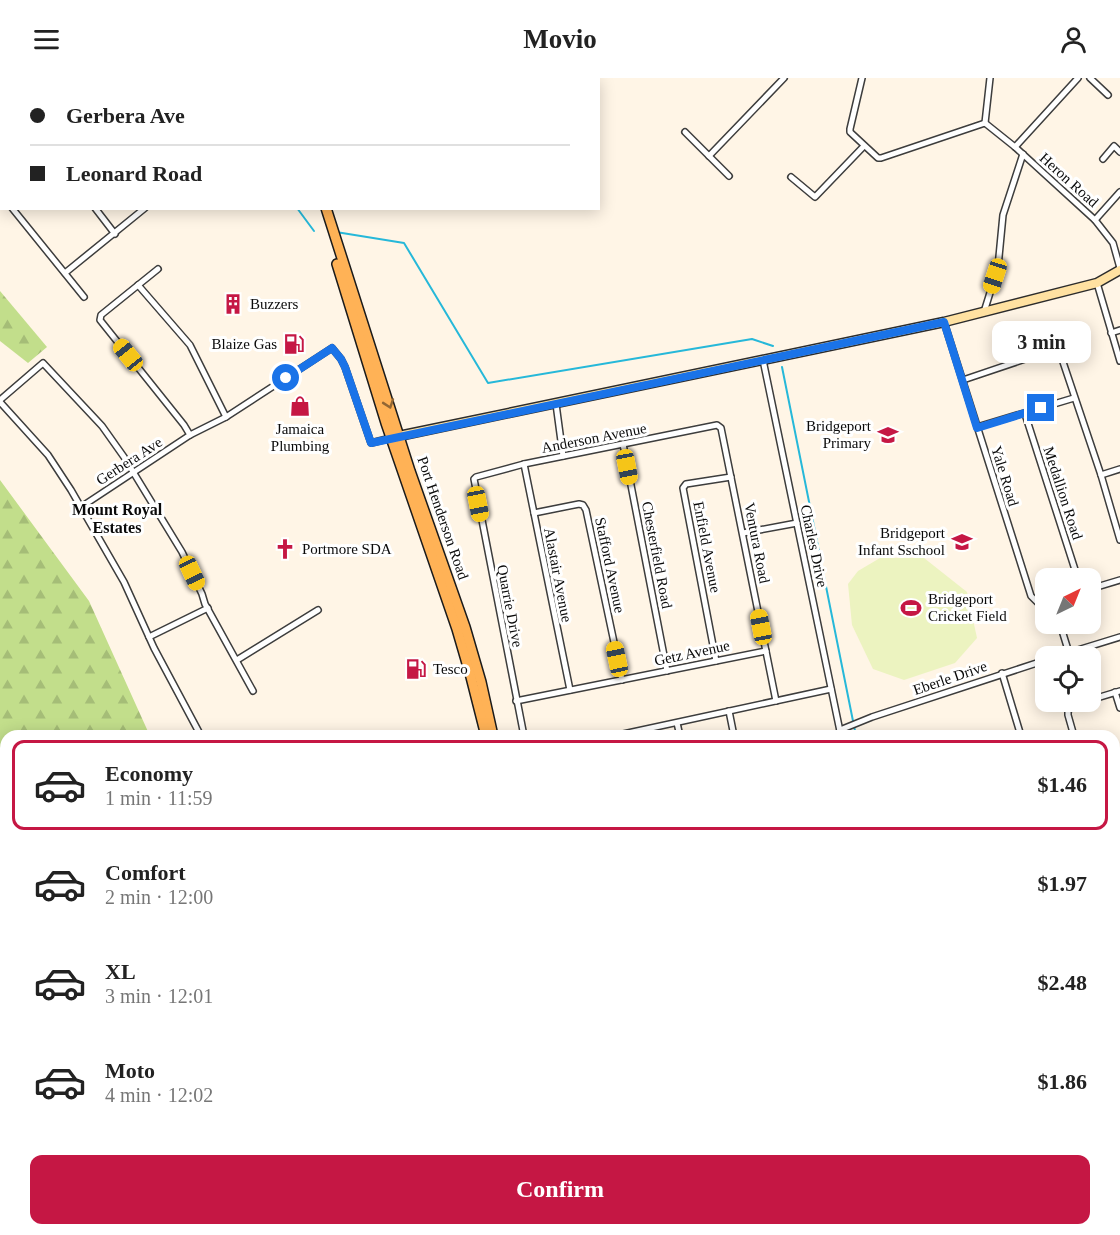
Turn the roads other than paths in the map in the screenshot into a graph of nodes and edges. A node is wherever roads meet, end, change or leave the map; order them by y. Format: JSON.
{"nodes":[{"id":1,"x":784,"y":78,"type":"edge"},
{"id":2,"x":862,"y":78,"type":"edge"},
{"id":3,"x":990,"y":78,"type":"edge"},
{"id":4,"x":1078,"y":78,"type":"edge"},
{"id":5,"x":1090,"y":78,"type":"edge"},
{"id":6,"x":1108,"y":95,"type":"dead end"},
{"id":7,"x":985,"y":123,"type":"junction"},
{"id":8,"x":685,"y":132,"type":"dead end"},
{"id":9,"x":864,"y":147,"type":"junction"},
{"id":10,"x":1015,"y":147,"type":"junction"},
{"id":11,"x":1120,"y":152,"type":"edge"},
{"id":12,"x":1023,"y":154,"type":"junction"},
{"id":13,"x":709,"y":156,"type":"junction"},
{"id":14,"x":1103,"y":159,"type":"dead end"},
{"id":15,"x":729,"y":176,"type":"dead end"},
{"id":16,"x":792,"y":177,"type":"dead end"},
{"id":17,"x":1120,"y":192,"type":"edge"},
{"id":18,"x":14,"y":210,"type":"edge"},
{"id":19,"x":97,"y":210,"type":"edge"},
{"id":20,"x":144,"y":210,"type":"edge"},
{"id":21,"x":321,"y":210,"type":"edge"},
{"id":22,"x":327,"y":210,"type":"edge"},
{"id":23,"x":1095,"y":220,"type":"junction"},
{"id":24,"x":116,"y":234,"type":"junction"},
{"id":25,"x":158,"y":269,"type":"dead end"},
{"id":26,"x":1120,"y":269,"type":"edge"},
{"id":27,"x":66,"y":273,"type":"junction"},
{"id":28,"x":1097,"y":283,"type":"junction"},
{"id":29,"x":138,"y":285,"type":"junction"},
{"id":30,"x":84,"y":297,"type":"dead end"},
{"id":31,"x":984,"y":312,"type":"junction"},
{"id":32,"x":944,"y":322,"type":"junction"},
{"id":33,"x":1120,"y":330,"type":"edge"},
{"id":34,"x":1111,"y":333,"type":"junction"},
{"id":35,"x":763,"y":360,"type":"junction"},
{"id":36,"x":1120,"y":361,"type":"edge"},
{"id":37,"x":963,"y":380,"type":"junction"},
{"id":38,"x":1074,"y":398,"type":"junction"},
{"id":39,"x":0,"y":401,"type":"edge"},
{"id":40,"x":556,"y":404,"type":"junction"},
{"id":41,"x":1025,"y":414,"type":"junction"},
{"id":42,"x":226,"y":417,"type":"junction"},
{"id":43,"x":719,"y":426,"type":"joint"},
{"id":44,"x":977,"y":428,"type":"junction"},
{"id":45,"x":190,"y":435,"type":"junction"},
{"id":46,"x":395,"y":437,"type":"junction"},
{"id":47,"x":623,"y":444,"type":"junction"},
{"id":48,"x":563,"y":456,"type":"junction"},
{"id":49,"x":524,"y":464,"type":"junction"},
{"id":50,"x":1120,"y":469,"type":"edge"},
{"id":51,"x":134,"y":473,"type":"junction"},
{"id":52,"x":1101,"y":475,"type":"junction"},
{"id":53,"x":731,"y":477,"type":"junction"},
{"id":54,"x":474,"y":479,"type":"joint"},
{"id":55,"x":81,"y":507,"type":"junction"},
{"id":56,"x":534,"y":513,"type":"junction"},
{"id":57,"x":797,"y":523,"type":"junction"},
{"id":58,"x":743,"y":533,"type":"junction"},
{"id":59,"x":1120,"y":540,"type":"edge"},
{"id":60,"x":1074,"y":568,"type":"edge"},
{"id":61,"x":1120,"y":580,"type":"edge"},
{"id":62,"x":1101,"y":586,"type":"edge"},
{"id":63,"x":1035,"y":602,"type":"edge"},
{"id":64,"x":208,"y":608,"type":"junction"},
{"id":65,"x":318,"y":610,"type":"dead end"},
{"id":66,"x":149,"y":637,"type":"junction"},
{"id":67,"x":1120,"y":637,"type":"edge"},
{"id":68,"x":1091,"y":646,"type":"edge"},
{"id":69,"x":766,"y":651,"type":"junction"},
{"id":70,"x":237,"y":660,"type":"junction"},
{"id":71,"x":716,"y":661,"type":"junction"},
{"id":72,"x":1035,"y":663,"type":"edge"},
{"id":73,"x":667,"y":671,"type":"junction"},
{"id":74,"x":1002,"y":673,"type":"junction"},
{"id":75,"x":622,"y":680,"type":"junction"},
{"id":76,"x":831,"y":689,"type":"junction"},
{"id":77,"x":570,"y":690,"type":"junction"},
{"id":78,"x":253,"y":691,"type":"dead end"},
{"id":79,"x":1118,"y":691,"type":"edge"},
{"id":80,"x":1101,"y":696,"type":"edge"},
{"id":81,"x":516,"y":701,"type":"junction"},
{"id":82,"x":777,"y":701,"type":"junction"},
{"id":83,"x":1120,"y":708,"type":"edge"},
{"id":84,"x":729,"y":711,"type":"junction"},
{"id":85,"x":1068,"y":712,"type":"edge"},
{"id":86,"x":678,"y":723,"type":"junction"},
{"id":87,"x":198,"y":730,"type":"edge"},
{"id":88,"x":484,"y":730,"type":"edge"},
{"id":89,"x":492,"y":730,"type":"edge"},
{"id":90,"x":523,"y":730,"type":"edge"},
{"id":91,"x":651,"y":730,"type":"edge"},
{"id":92,"x":679,"y":730,"type":"edge"},
{"id":93,"x":733,"y":730,"type":"edge"},
{"id":94,"x":840,"y":730,"type":"joint"},
{"id":95,"x":1019,"y":730,"type":"edge"},
{"id":96,"x":1072,"y":730,"type":"edge"}],
"edges":[{"from":1,"to":13,"type":"street"},
{"from":2,"to":9,"type":"street"},
{"from":3,"to":7,"type":"street"},
{"from":4,"to":10,"type":"street"},
{"from":5,"to":6,"type":"street"},
{"from":7,"to":9,"type":"street"},
{"from":7,"to":10,"type":"street","name":"Heron Road"},
{"from":8,"to":13,"type":"street"},
{"from":9,"to":16,"type":"street"},
{"from":10,"to":12,"type":"street","name":"Heron Road"},
{"from":11,"to":14,"type":"street"},
{"from":12,"to":23,"type":"street","name":"Heron Road"},
{"from":12,"to":31,"type":"street"},
{"from":13,"to":15,"type":"street"},
{"from":17,"to":23,"type":"street"},
{"from":18,"to":27,"type":"street"},
{"from":19,"to":24,"type":"street"},
{"from":20,"to":24,"type":"street"},
{"from":21,"to":46,"type":"main road","name":"Port Henderson Road"},
{"from":22,"to":46,"type":"main road","name":"Port Henderson Road","one_way":true},
{"from":23,"to":26,"type":"street","name":"Heron Road"},
{"from":24,"to":27,"type":"street"},
{"from":25,"to":29,"type":"street"},
{"from":26,"to":28,"type":"street"},
{"from":27,"to":30,"type":"street"},
{"from":28,"to":31,"type":"street"},
{"from":28,"to":34,"type":"street"},
{"from":29,"to":42,"type":"street"},
{"from":29,"to":45,"type":"street"},
{"from":31,"to":32,"type":"street"},
{"from":32,"to":35,"type":"street"},
{"from":32,"to":37,"type":"street","name":"Yale Road"},
{"from":33,"to":34,"type":"street"},
{"from":34,"to":36,"type":"street"},
{"from":35,"to":40,"type":"street"},
{"from":35,"to":57,"type":"street","name":"Charles Drive"},
{"from":37,"to":38,"type":"street"},
{"from":37,"to":44,"type":"street","name":"Yale Road"},
{"from":38,"to":41,"type":"street"},
{"from":38,"to":52,"type":"street"},
{"from":39,"to":51,"type":"street"},
{"from":39,"to":55,"type":"street"},
{"from":40,"to":46,"type":"street"},
{"from":40,"to":48,"type":"street"},
{"from":41,"to":44,"type":"street"},
{"from":41,"to":60,"type":"street","name":"Medallion Road"},
{"from":42,"to":45,"type":"street","name":"Gerbera Ave"},
{"from":42,"to":46,"type":"street","name":"Gerbera Ave"},
{"from":43,"to":47,"type":"street","name":"Anderson Avenue"},
{"from":43,"to":53,"type":"street","name":"Ventura Road"},
{"from":44,"to":63,"type":"street","name":"Yale Road"},
{"from":45,"to":51,"type":"street","name":"Gerbera Ave"},
{"from":46,"to":88,"type":"main road","name":"Port Henderson Road"},
{"from":46,"to":89,"type":"main road","name":"Port Henderson Road"},
{"from":47,"to":48,"type":"street","name":"Anderson Avenue"},
{"from":47,"to":73,"type":"street","name":"Chesterfield Road"},
{"from":48,"to":49,"type":"street","name":"Anderson Avenue"},
{"from":49,"to":54,"type":"street","name":"Anderson Avenue"},
{"from":49,"to":56,"type":"street","name":"Alastair Avenue"},
{"from":50,"to":52,"type":"street"},
{"from":51,"to":55,"type":"street","name":"Gerbera Ave"},
{"from":51,"to":64,"type":"street"},
{"from":52,"to":59,"type":"street"},
{"from":53,"to":58,"type":"street","name":"Ventura Road"},
{"from":53,"to":71,"type":"street","name":"Enfield Avenue"},
{"from":54,"to":81,"type":"street","name":"Quarrie Drive"},
{"from":55,"to":66,"type":"street"},
{"from":56,"to":75,"type":"street","name":"Stafford Avenue"},
{"from":56,"to":77,"type":"street","name":"Alastair Avenue"},
{"from":57,"to":58,"type":"street"},
{"from":57,"to":76,"type":"street","name":"Charles Drive"},
{"from":58,"to":69,"type":"street","name":"Ventura Road"},
{"from":61,"to":62,"type":"street"},
{"from":64,"to":66,"type":"street"},
{"from":64,"to":70,"type":"street"},
{"from":65,"to":70,"type":"street"},
{"from":66,"to":87,"type":"street"},
{"from":67,"to":68,"type":"street"},
{"from":69,"to":71,"type":"street","name":"Getz Avenue"},
{"from":69,"to":82,"type":"street","name":"Ventura Road"},
{"from":70,"to":78,"type":"street"},
{"from":71,"to":73,"type":"street","name":"Getz Avenue"},
{"from":72,"to":74,"type":"street","name":"Eberle Drive"},
{"from":73,"to":75,"type":"street","name":"Getz Avenue"},
{"from":74,"to":94,"type":"street","name":"Eberle Drive"},
{"from":74,"to":95,"type":"street"},
{"from":75,"to":77,"type":"street","name":"Getz Avenue"},
{"from":76,"to":82,"type":"street"},
{"from":76,"to":94,"type":"street","name":"Charles Drive"},
{"from":77,"to":81,"type":"street","name":"Getz Avenue"},
{"from":79,"to":80,"type":"street"},
{"from":79,"to":83,"type":"street"},
{"from":81,"to":90,"type":"street","name":"Quarrie Drive"},
{"from":82,"to":84,"type":"street"},
{"from":84,"to":86,"type":"street"},
{"from":84,"to":93,"type":"street"},
{"from":85,"to":96,"type":"street"},
{"from":86,"to":91,"type":"street"},
{"from":86,"to":92,"type":"street"}]}
